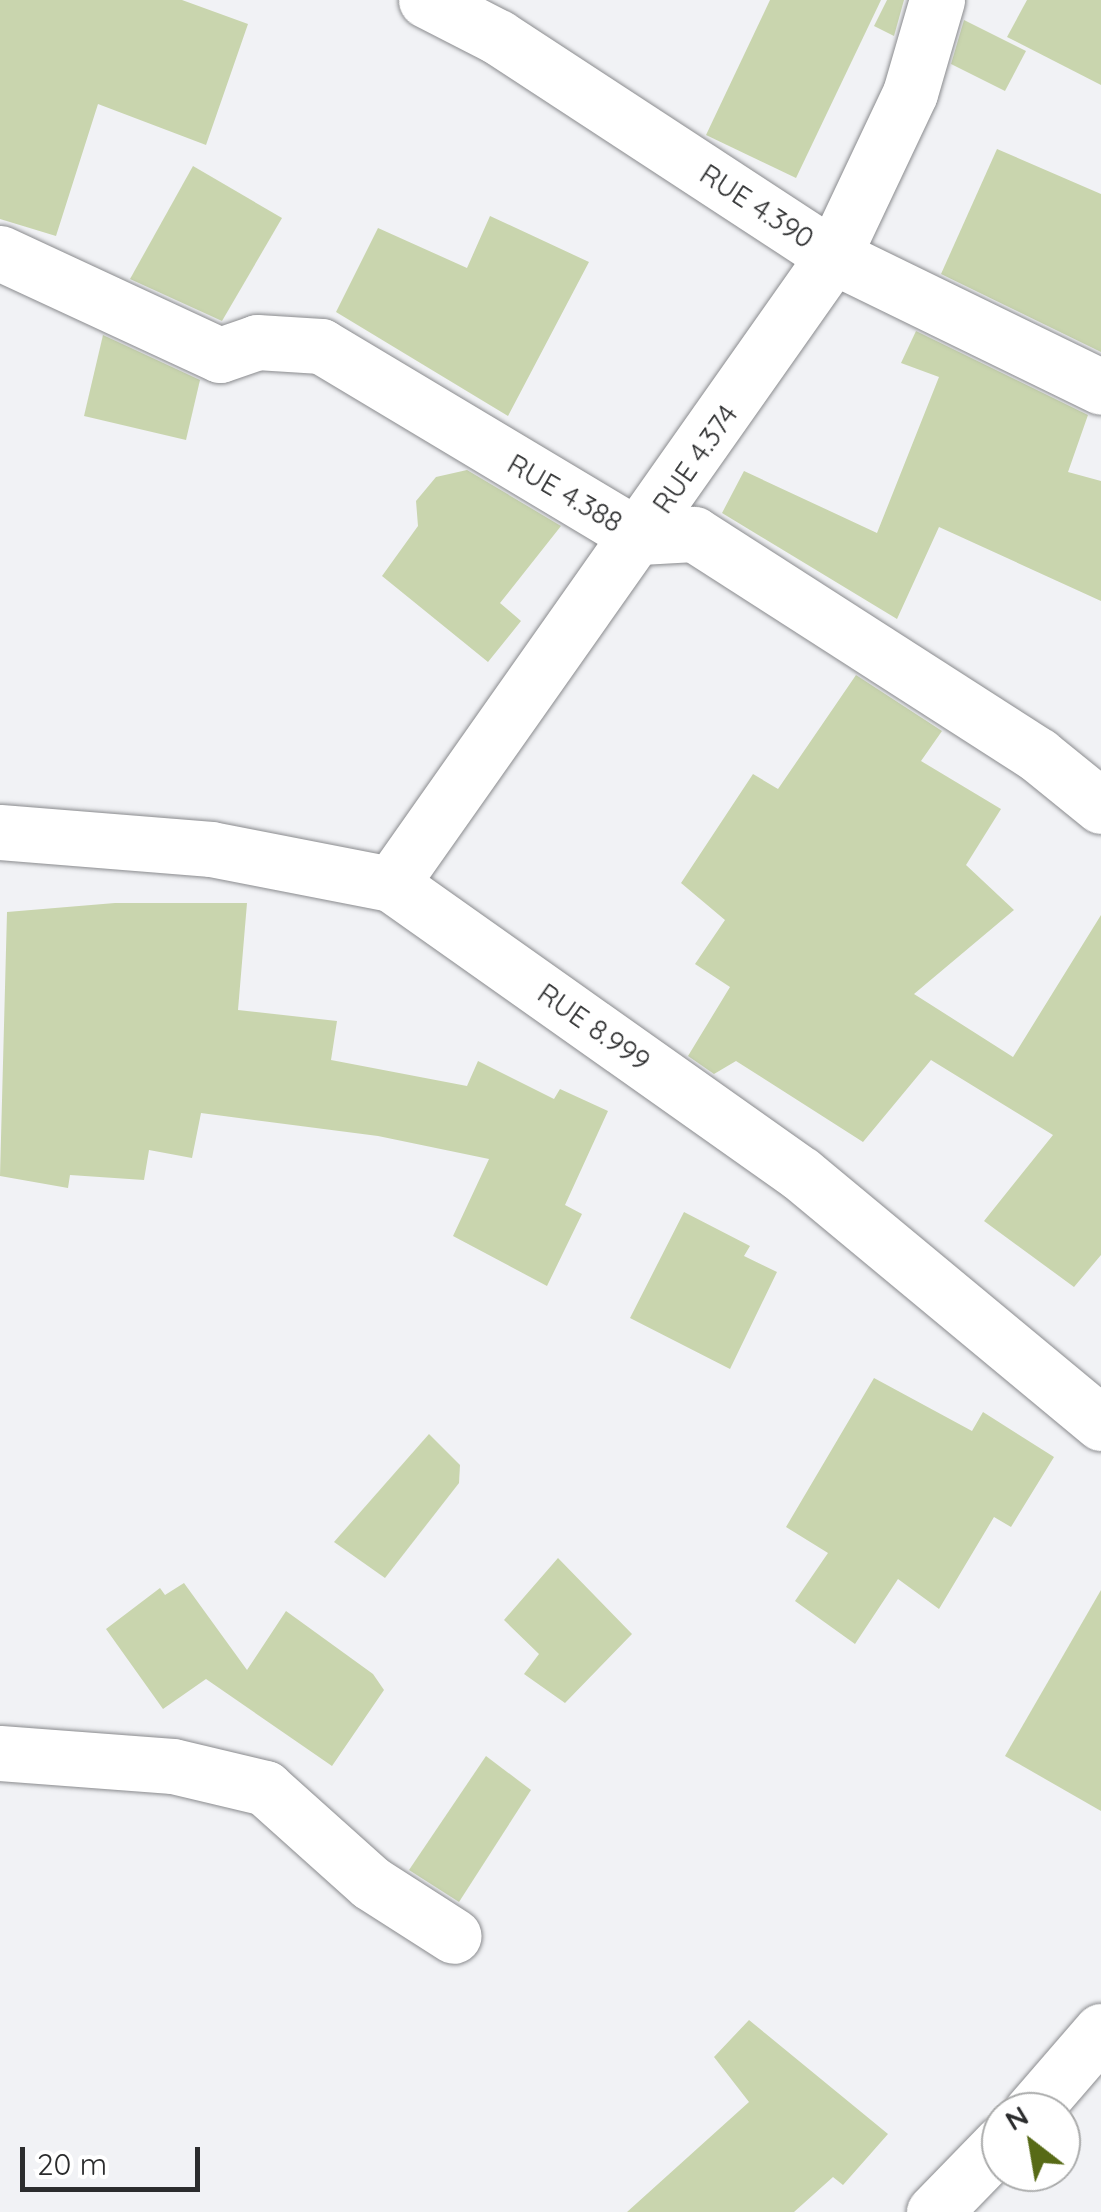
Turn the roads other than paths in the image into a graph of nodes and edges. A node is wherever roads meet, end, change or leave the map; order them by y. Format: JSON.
{"nodes":[{"id":1,"x":426,"y":0,"type":"edge"},
{"id":2,"x":937,"y":0,"type":"edge"},
{"id":3,"x":0,"y":253,"type":"edge"},
{"id":4,"x":834,"y":256,"type":"junction"},
{"id":5,"x":1101,"y":387,"type":"edge"},
{"id":6,"x":640,"y":537,"type":"junction"},
{"id":7,"x":1101,"y":806,"type":"edge"},
{"id":8,"x":0,"y":832,"type":"edge"},
{"id":9,"x":391,"y":884,"type":"junction"},
{"id":10,"x":1101,"y":1423,"type":"edge"},
{"id":11,"x":0,"y":1753,"type":"edge"},
{"id":12,"x":454,"y":1936,"type":"dead end"},
{"id":13,"x":1101,"y":2031,"type":"edge"},
{"id":14,"x":1048,"y":2092,"type":"edge"},
{"id":15,"x":981,"y":2164,"type":"edge"},
{"id":16,"x":934,"y":2212,"type":"edge"}],
"edges":[{"from":1,"to":4,"type":"street","name":"RUE 4.390"},
{"from":2,"to":4,"type":"street","name":"RUE 4.374"},
{"from":3,"to":6,"type":"street","name":"RUE 4.388"},
{"from":4,"to":5,"type":"street","name":"RUE 4.390"},
{"from":4,"to":6,"type":"street","name":"RUE 4.374"},
{"from":6,"to":7,"type":"street","name":"RUE 4.388"},
{"from":6,"to":9,"type":"street","name":"RUE 4.374"},
{"from":8,"to":9,"type":"street","name":"RUE 8.999"},
{"from":9,"to":10,"type":"street","name":"RUE 8.999"},
{"from":11,"to":12,"type":"street"},
{"from":13,"to":14,"type":"street"},
{"from":15,"to":16,"type":"street"}]}
